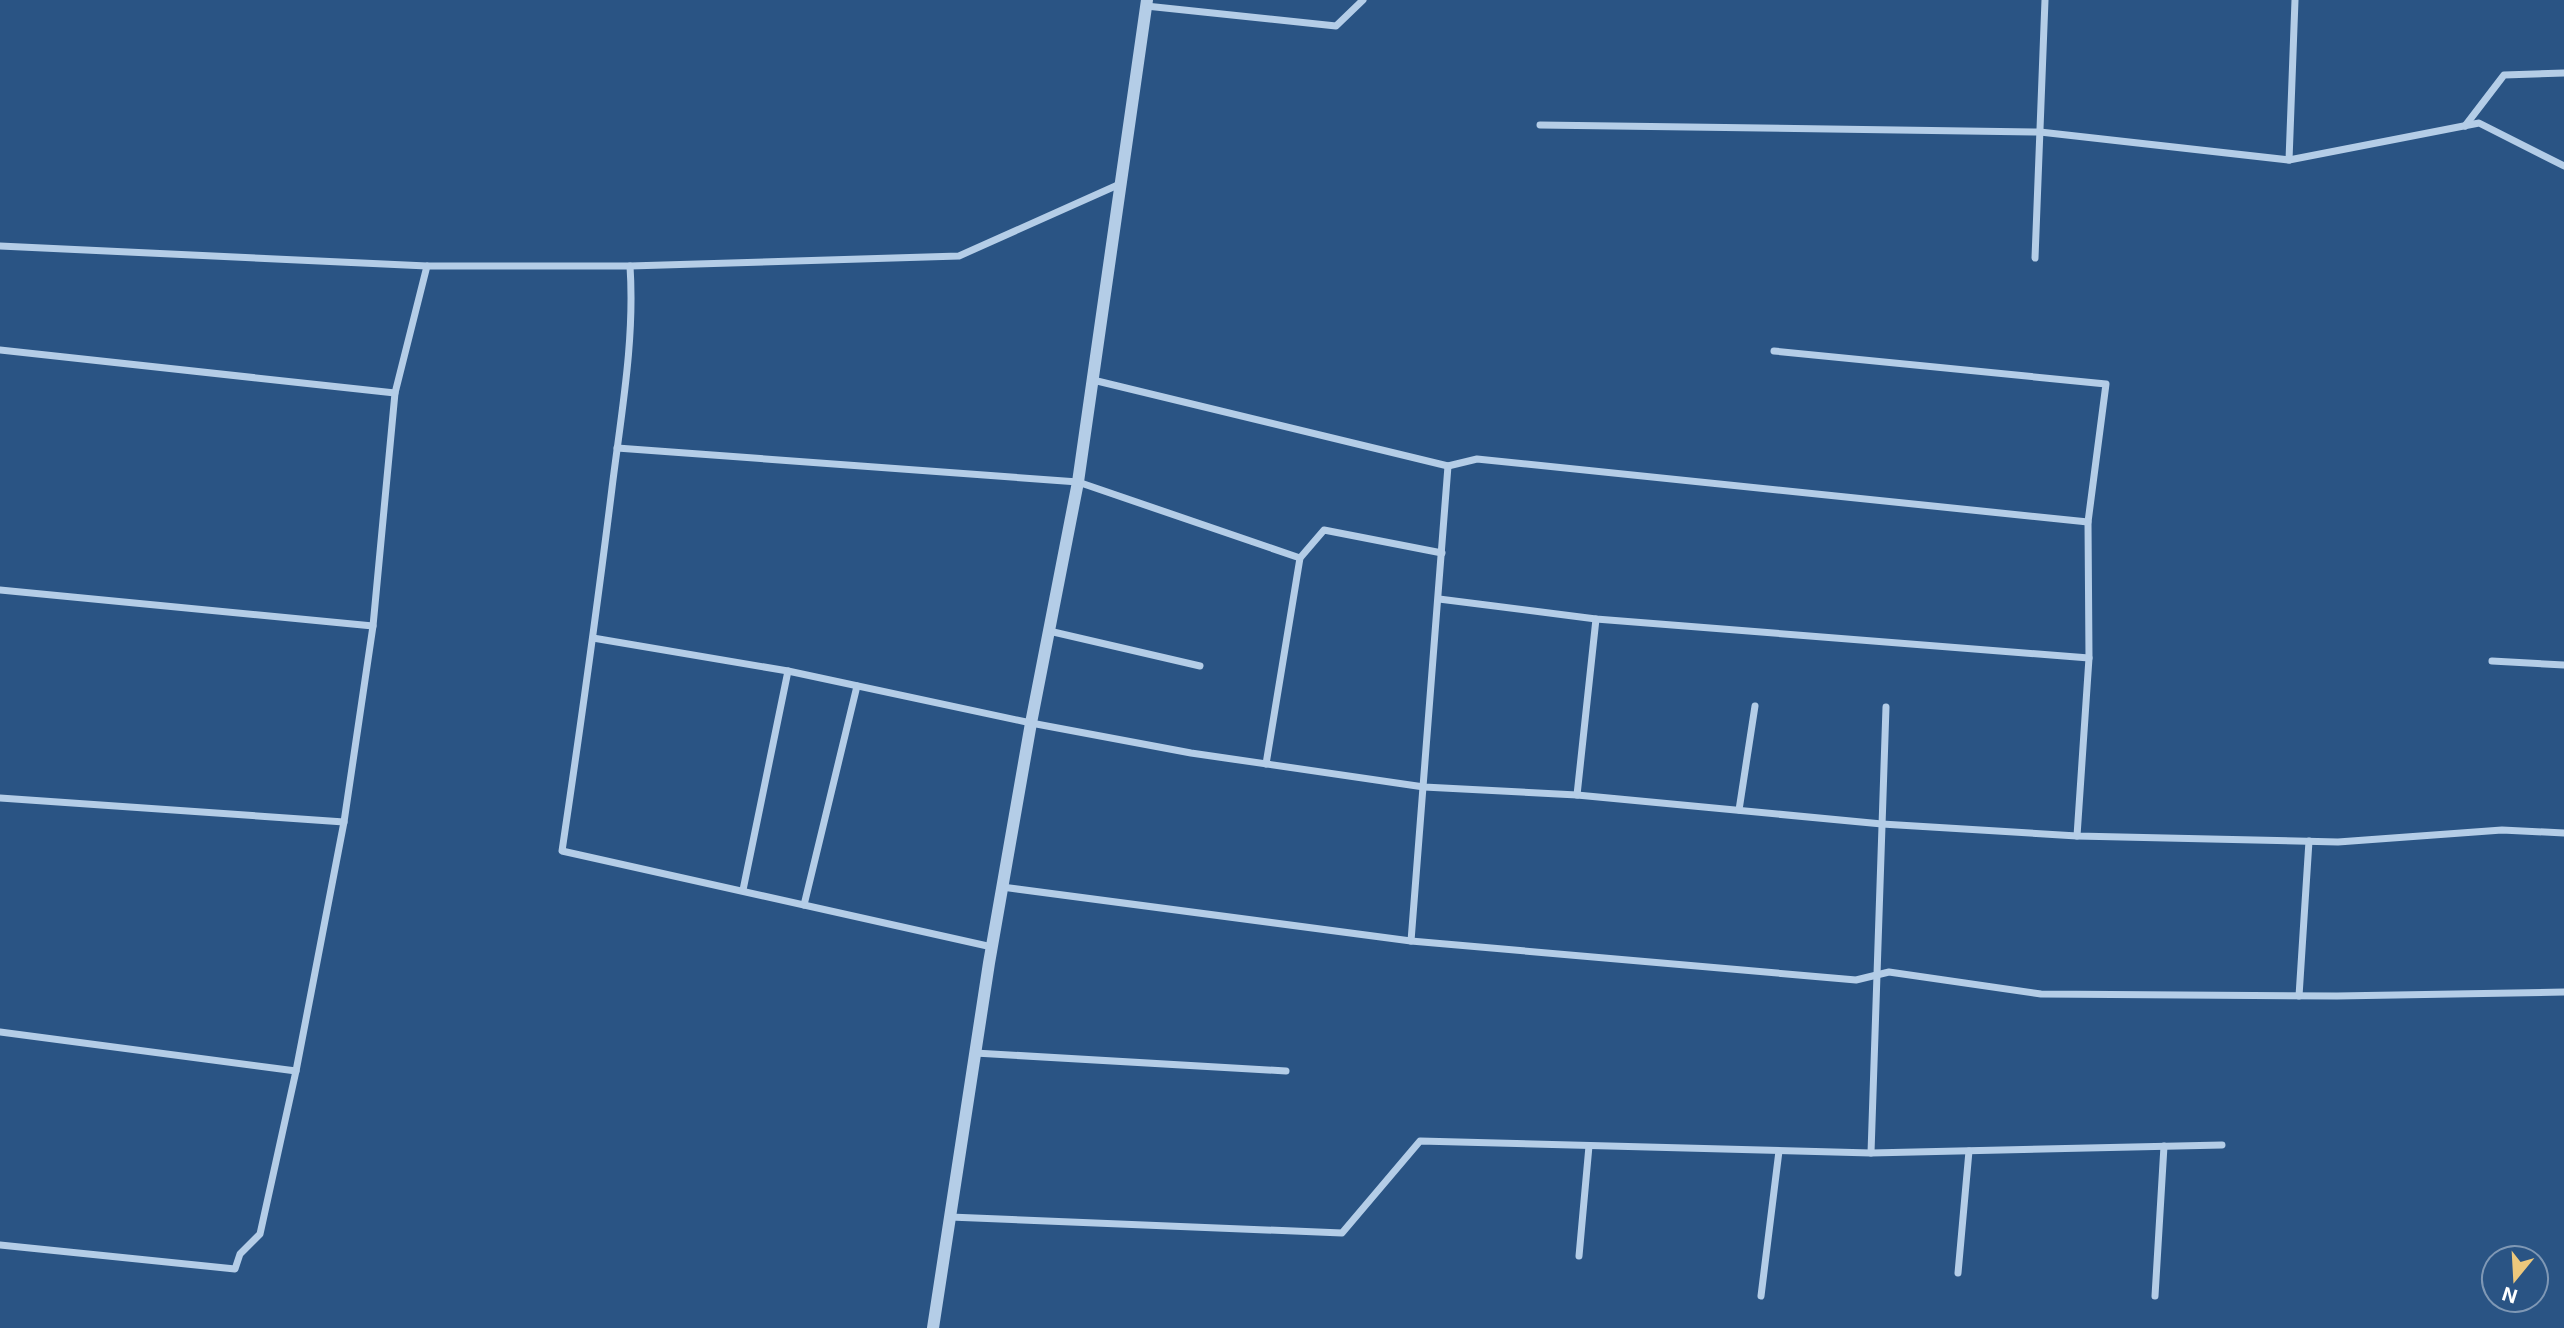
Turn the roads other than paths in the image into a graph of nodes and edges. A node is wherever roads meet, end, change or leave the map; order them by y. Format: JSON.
{"nodes":[{"id":1,"x":1363,"y":0,"type":"edge"},
{"id":2,"x":2045,"y":0,"type":"edge"},
{"id":3,"x":2295,"y":0,"type":"edge"},
{"id":4,"x":1146,"y":3,"type":"edge"},
{"id":5,"x":2564,"y":73,"type":"edge"},
{"id":6,"x":1540,"y":125,"type":"dead end"},
{"id":7,"x":2465,"y":126,"type":"junction"},
{"id":8,"x":2040,"y":132,"type":"junction"},
{"id":9,"x":2289,"y":160,"type":"junction"},
{"id":10,"x":2564,"y":166,"type":"edge"},
{"id":11,"x":1121,"y":183,"type":"junction"},
{"id":12,"x":0,"y":246,"type":"edge"},
{"id":13,"x":2035,"y":258,"type":"dead end"},
{"id":14,"x":427,"y":266,"type":"junction"},
{"id":15,"x":630,"y":266,"type":"junction"},
{"id":16,"x":0,"y":350,"type":"edge"},
{"id":17,"x":1774,"y":351,"type":"dead end"},
{"id":18,"x":1093,"y":380,"type":"junction"},
{"id":19,"x":394,"y":393,"type":"junction"},
{"id":20,"x":617,"y":449,"type":"junction"},
{"id":21,"x":1448,"y":466,"type":"junction"},
{"id":22,"x":1078,"y":482,"type":"junction"},
{"id":23,"x":2088,"y":522,"type":"junction"},
{"id":24,"x":1442,"y":553,"type":"junction"},
{"id":25,"x":1300,"y":558,"type":"junction"},
{"id":26,"x":0,"y":590,"type":"edge"},
{"id":27,"x":1439,"y":598,"type":"junction"},
{"id":28,"x":1596,"y":620,"type":"junction"},
{"id":29,"x":373,"y":626,"type":"junction"},
{"id":30,"x":1049,"y":631,"type":"junction"},
{"id":31,"x":593,"y":638,"type":"junction"},
{"id":32,"x":2089,"y":658,"type":"junction"},
{"id":33,"x":2492,"y":661,"type":"dead end"},
{"id":34,"x":2564,"y":665,"type":"edge"},
{"id":35,"x":1200,"y":666,"type":"dead end"},
{"id":36,"x":788,"y":671,"type":"junction"},
{"id":37,"x":857,"y":686,"type":"junction"},
{"id":38,"x":1755,"y":706,"type":"dead end"},
{"id":39,"x":1886,"y":706,"type":"dead end"},
{"id":40,"x":1031,"y":723,"type":"junction"},
{"id":41,"x":1266,"y":764,"type":"junction"},
{"id":42,"x":1423,"y":787,"type":"junction"},
{"id":43,"x":1577,"y":795,"type":"junction"},
{"id":44,"x":0,"y":798,"type":"edge"},
{"id":45,"x":1739,"y":810,"type":"junction"},
{"id":46,"x":344,"y":822,"type":"junction"},
{"id":47,"x":1882,"y":824,"type":"junction"},
{"id":48,"x":2564,"y":833,"type":"edge"},
{"id":49,"x":2077,"y":836,"type":"junction"},
{"id":50,"x":2309,"y":841,"type":"junction"},
{"id":51,"x":1002,"y":887,"type":"junction"},
{"id":52,"x":743,"y":890,"type":"junction"},
{"id":53,"x":804,"y":905,"type":"junction"},
{"id":54,"x":1412,"y":942,"type":"junction"},
{"id":55,"x":992,"y":947,"type":"junction"},
{"id":56,"x":1877,"y":974,"type":"junction"},
{"id":57,"x":2564,"y":992,"type":"edge"},
{"id":58,"x":2300,"y":996,"type":"junction"},
{"id":59,"x":0,"y":1032,"type":"edge"},
{"id":60,"x":975,"y":1052,"type":"junction"},
{"id":61,"x":296,"y":1071,"type":"junction"},
{"id":62,"x":1286,"y":1071,"type":"dead end"},
{"id":63,"x":2222,"y":1145,"type":"dead end"},
{"id":64,"x":1589,"y":1146,"type":"junction"},
{"id":65,"x":2164,"y":1146,"type":"junction"},
{"id":66,"x":1779,"y":1151,"type":"junction"},
{"id":67,"x":1969,"y":1151,"type":"junction"},
{"id":68,"x":1871,"y":1153,"type":"junction"},
{"id":69,"x":950,"y":1217,"type":"junction"},
{"id":70,"x":0,"y":1245,"type":"edge"},
{"id":71,"x":1579,"y":1256,"type":"dead end"},
{"id":72,"x":1958,"y":1273,"type":"dead end"},
{"id":73,"x":1761,"y":1296,"type":"dead end"},
{"id":74,"x":2155,"y":1296,"type":"dead end"},
{"id":75,"x":933,"y":1328,"type":"edge"}],
"edges":[{"from":1,"to":4,"type":"street"},
{"from":2,"to":8,"type":"street"},
{"from":3,"to":9,"type":"street"},
{"from":4,"to":11,"type":"street"},
{"from":5,"to":7,"type":"street"},
{"from":6,"to":8,"type":"street"},
{"from":7,"to":9,"type":"street"},
{"from":7,"to":10,"type":"street"},
{"from":8,"to":9,"type":"street"},
{"from":8,"to":13,"type":"street"},
{"from":11,"to":15,"type":"street"},
{"from":11,"to":18,"type":"street"},
{"from":12,"to":14,"type":"street"},
{"from":14,"to":15,"type":"street"},
{"from":14,"to":19,"type":"street"},
{"from":15,"to":20,"type":"street"},
{"from":16,"to":19,"type":"street"},
{"from":17,"to":23,"type":"street"},
{"from":18,"to":21,"type":"street"},
{"from":18,"to":22,"type":"street"},
{"from":19,"to":29,"type":"street"},
{"from":20,"to":22,"type":"street"},
{"from":20,"to":31,"type":"street"},
{"from":21,"to":23,"type":"street"},
{"from":21,"to":24,"type":"street"},
{"from":22,"to":25,"type":"street"},
{"from":22,"to":30,"type":"street"},
{"from":23,"to":32,"type":"street"},
{"from":24,"to":25,"type":"street"},
{"from":24,"to":27,"type":"street"},
{"from":25,"to":41,"type":"street"},
{"from":26,"to":29,"type":"street"},
{"from":27,"to":28,"type":"street"},
{"from":27,"to":42,"type":"street"},
{"from":28,"to":32,"type":"street"},
{"from":28,"to":43,"type":"street"},
{"from":29,"to":46,"type":"street"},
{"from":30,"to":35,"type":"street"},
{"from":30,"to":40,"type":"street"},
{"from":31,"to":36,"type":"street"},
{"from":31,"to":52,"type":"street"},
{"from":32,"to":49,"type":"street"},
{"from":33,"to":34,"type":"street"},
{"from":36,"to":37,"type":"street"},
{"from":36,"to":52,"type":"street"},
{"from":37,"to":40,"type":"street"},
{"from":37,"to":53,"type":"street"},
{"from":38,"to":45,"type":"street"},
{"from":39,"to":47,"type":"street"},
{"from":40,"to":41,"type":"street"},
{"from":40,"to":51,"type":"street"},
{"from":41,"to":42,"type":"street"},
{"from":42,"to":43,"type":"street"},
{"from":42,"to":54,"type":"street"},
{"from":43,"to":45,"type":"street"},
{"from":44,"to":46,"type":"street"},
{"from":45,"to":47,"type":"street"},
{"from":46,"to":61,"type":"street"},
{"from":47,"to":49,"type":"street"},
{"from":47,"to":56,"type":"street"},
{"from":48,"to":50,"type":"street"},
{"from":49,"to":50,"type":"street"},
{"from":50,"to":58,"type":"street"},
{"from":51,"to":54,"type":"street"},
{"from":51,"to":55,"type":"street"},
{"from":52,"to":53,"type":"street"},
{"from":53,"to":55,"type":"street"},
{"from":54,"to":56,"type":"street"},
{"from":55,"to":60,"type":"street"},
{"from":56,"to":58,"type":"street"},
{"from":56,"to":68,"type":"street"},
{"from":57,"to":58,"type":"street"},
{"from":59,"to":61,"type":"street"},
{"from":60,"to":62,"type":"street"},
{"from":60,"to":69,"type":"street"},
{"from":61,"to":70,"type":"street"},
{"from":63,"to":65,"type":"street"},
{"from":64,"to":66,"type":"street"},
{"from":64,"to":69,"type":"street"},
{"from":64,"to":71,"type":"street"},
{"from":65,"to":67,"type":"street"},
{"from":65,"to":74,"type":"street"},
{"from":66,"to":68,"type":"street"},
{"from":66,"to":73,"type":"street"},
{"from":67,"to":68,"type":"street"},
{"from":67,"to":72,"type":"street"},
{"from":69,"to":75,"type":"street"}]}
